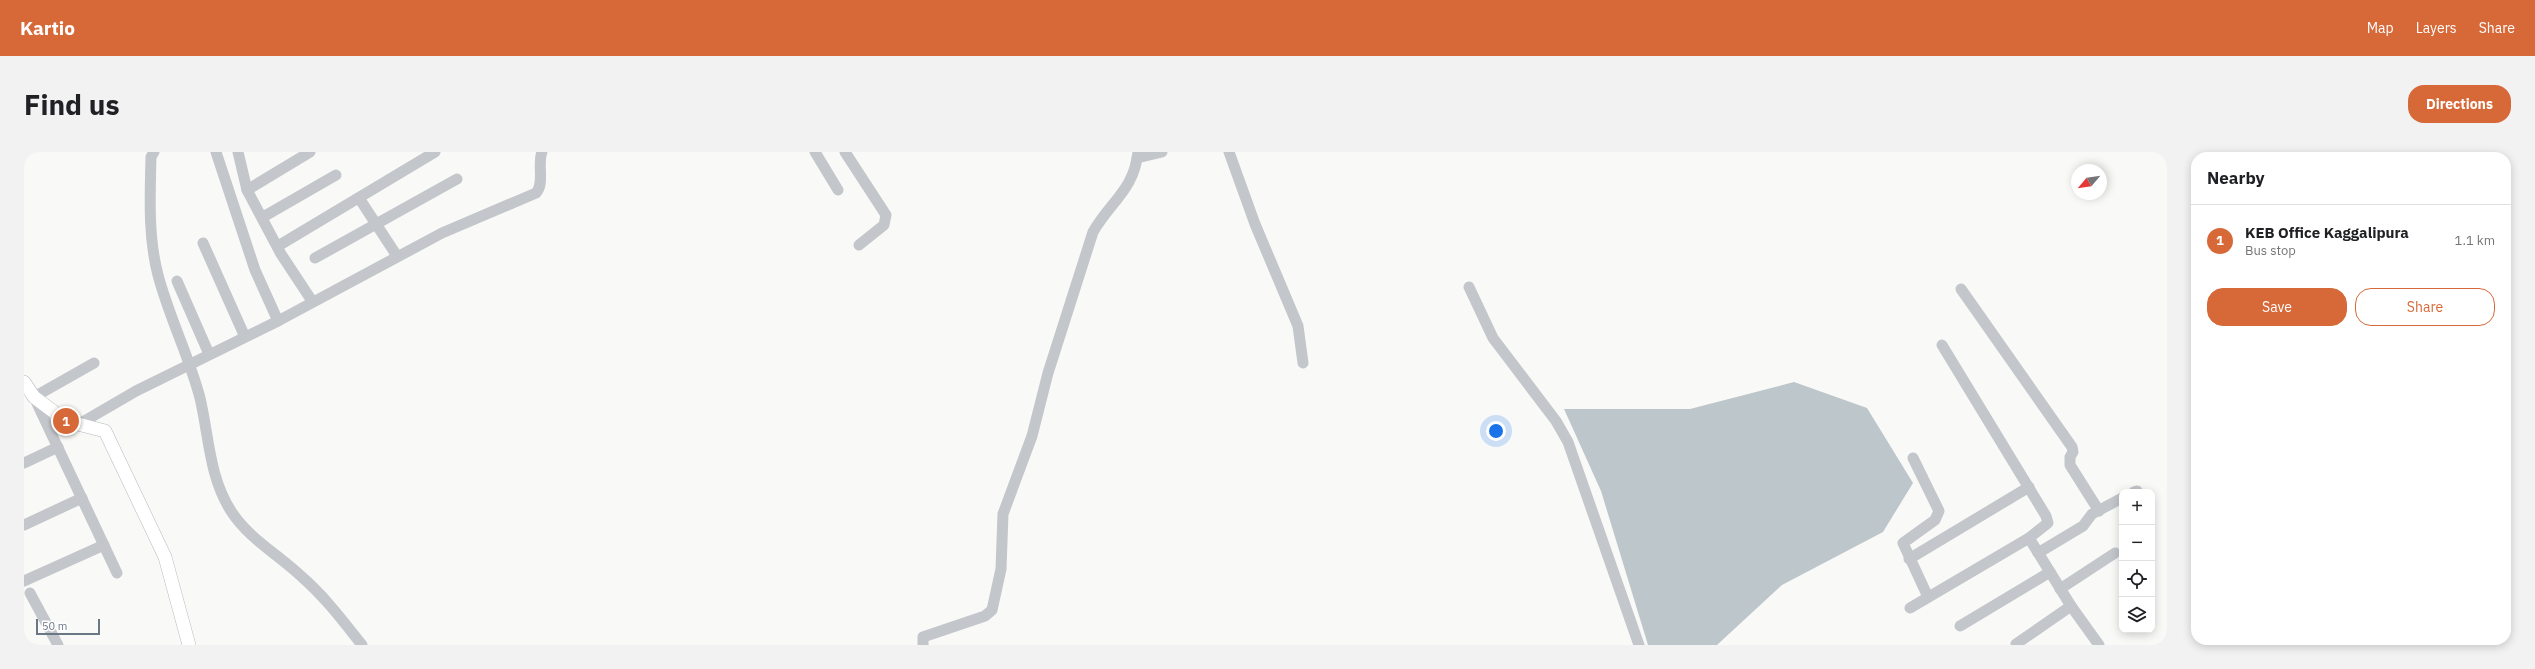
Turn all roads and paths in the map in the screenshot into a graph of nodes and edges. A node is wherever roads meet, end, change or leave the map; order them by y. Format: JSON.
{"nodes":[{"id":1,"x":154,"y":152,"type":"edge"},
{"id":2,"x":216,"y":152,"type":"edge"},
{"id":3,"x":238,"y":152,"type":"edge"},
{"id":4,"x":310,"y":152,"type":"edge"},
{"id":5,"x":435,"y":152,"type":"edge"},
{"id":6,"x":542,"y":152,"type":"edge"},
{"id":7,"x":815,"y":152,"type":"edge"},
{"id":8,"x":845,"y":152,"type":"edge"},
{"id":9,"x":1162,"y":152,"type":"edge"},
{"id":10,"x":1229,"y":152,"type":"edge"},
{"id":11,"x":1137,"y":155,"type":"edge"},
{"id":12,"x":336,"y":175,"type":"dead end"},
{"id":13,"x":457,"y":179,"type":"dead end"},
{"id":14,"x":247,"y":190,"type":"junction"},
{"id":15,"x":838,"y":190,"type":"dead end"},
{"id":16,"x":359,"y":198,"type":"junction"},
{"id":17,"x":263,"y":217,"type":"junction"},
{"id":18,"x":376,"y":224,"type":"junction"},
{"id":19,"x":203,"y":243,"type":"dead end"},
{"id":20,"x":859,"y":245,"type":"dead end"},
{"id":21,"x":278,"y":246,"type":"junction"},
{"id":22,"x":397,"y":256,"type":"junction"},
{"id":23,"x":315,"y":258,"type":"dead end"},
{"id":24,"x":177,"y":281,"type":"dead end"},
{"id":25,"x":1469,"y":287,"type":"dead end"},
{"id":26,"x":1961,"y":289,"type":"dead end"},
{"id":27,"x":312,"y":301,"type":"junction"},
{"id":28,"x":278,"y":321,"type":"junction"},
{"id":29,"x":245,"y":337,"type":"junction"},
{"id":30,"x":1942,"y":345,"type":"dead end"},
{"id":31,"x":209,"y":354,"type":"junction"},
{"id":32,"x":190,"y":362,"type":"junction"},
{"id":33,"x":94,"y":363,"type":"dead end"},
{"id":34,"x":1303,"y":363,"type":"dead end"},
{"id":35,"x":24,"y":382,"type":"edge"},
{"id":36,"x":34,"y":397,"type":"junction"},
{"id":37,"x":81,"y":423,"type":"junction"},
{"id":38,"x":58,"y":447,"type":"junction"},
{"id":39,"x":1913,"y":458,"type":"dead end"},
{"id":40,"x":24,"y":463,"type":"edge"},
{"id":41,"x":2029,"y":487,"type":"junction"},
{"id":42,"x":82,"y":498,"type":"junction"},
{"id":43,"x":2119,"y":500,"type":"edge"},
{"id":44,"x":2099,"y":511,"type":"junction"},
{"id":45,"x":24,"y":524,"type":"edge"},
{"id":46,"x":2029,"y":538,"type":"junction"},
{"id":47,"x":104,"y":545,"type":"junction"},
{"id":48,"x":2038,"y":553,"type":"junction"},
{"id":49,"x":2115,"y":554,"type":"dead end"},
{"id":50,"x":1910,"y":559,"type":"junction"},
{"id":51,"x":2050,"y":572,"type":"junction"},
{"id":52,"x":117,"y":573,"type":"dead end"},
{"id":53,"x":24,"y":581,"type":"edge"},
{"id":54,"x":2060,"y":589,"type":"junction"},
{"id":55,"x":30,"y":593,"type":"dead end"},
{"id":56,"x":1928,"y":597,"type":"junction"},
{"id":57,"x":2071,"y":606,"type":"junction"},
{"id":58,"x":1910,"y":608,"type":"dead end"},
{"id":59,"x":1960,"y":626,"type":"dead end"},
{"id":60,"x":2016,"y":644,"type":"edge"},
{"id":61,"x":58,"y":645,"type":"edge"},
{"id":62,"x":189,"y":645,"type":"edge"},
{"id":63,"x":362,"y":645,"type":"edge"},
{"id":64,"x":923,"y":645,"type":"edge"},
{"id":65,"x":1638,"y":645,"type":"edge"},
{"id":66,"x":2099,"y":645,"type":"edge"}],
"edges":[{"from":1,"to":32,"type":"street"},
{"from":2,"to":28,"type":"street"},
{"from":3,"to":14,"type":"street"},
{"from":4,"to":14,"type":"street"},
{"from":5,"to":16,"type":"street"},
{"from":6,"to":22,"type":"street"},
{"from":7,"to":15,"type":"street"},
{"from":8,"to":20,"type":"street"},
{"from":9,"to":11,"type":"street"},
{"from":10,"to":34,"type":"street"},
{"from":11,"to":64,"type":"street"},
{"from":12,"to":17,"type":"street"},
{"from":13,"to":18,"type":"street"},
{"from":14,"to":17,"type":"street"},
{"from":16,"to":18,"type":"street"},
{"from":16,"to":21,"type":"street"},
{"from":17,"to":21,"type":"street"},
{"from":18,"to":22,"type":"street"},
{"from":18,"to":23,"type":"street"},
{"from":19,"to":29,"type":"street"},
{"from":21,"to":27,"type":"street"},
{"from":22,"to":27,"type":"street"},
{"from":24,"to":31,"type":"street"},
{"from":25,"to":65,"type":"street"},
{"from":26,"to":44,"type":"street"},
{"from":27,"to":28,"type":"street"},
{"from":28,"to":29,"type":"street"},
{"from":29,"to":31,"type":"street"},
{"from":30,"to":41,"type":"street"},
{"from":31,"to":32,"type":"street"},
{"from":32,"to":37,"type":"street"},
{"from":32,"to":63,"type":"street"},
{"from":33,"to":36,"type":"street"},
{"from":35,"to":36,"type":"main road"},
{"from":36,"to":37,"type":"main road"},
{"from":36,"to":38,"type":"street"},
{"from":37,"to":62,"type":"main road"},
{"from":38,"to":40,"type":"street"},
{"from":38,"to":42,"type":"street"},
{"from":39,"to":50,"type":"street"},
{"from":41,"to":46,"type":"street"},
{"from":41,"to":50,"type":"street"},
{"from":42,"to":45,"type":"street"},
{"from":42,"to":47,"type":"street"},
{"from":43,"to":44,"type":"street"},
{"from":44,"to":48,"type":"street"},
{"from":46,"to":48,"type":"street"},
{"from":46,"to":56,"type":"street"},
{"from":47,"to":52,"type":"street"},
{"from":47,"to":53,"type":"street"},
{"from":48,"to":51,"type":"street"},
{"from":49,"to":54,"type":"street"},
{"from":50,"to":56,"type":"street"},
{"from":51,"to":54,"type":"street"},
{"from":51,"to":59,"type":"street"},
{"from":54,"to":57,"type":"street"},
{"from":55,"to":61,"type":"street"},
{"from":56,"to":58,"type":"street"},
{"from":57,"to":60,"type":"street"},
{"from":57,"to":66,"type":"street"}]}
